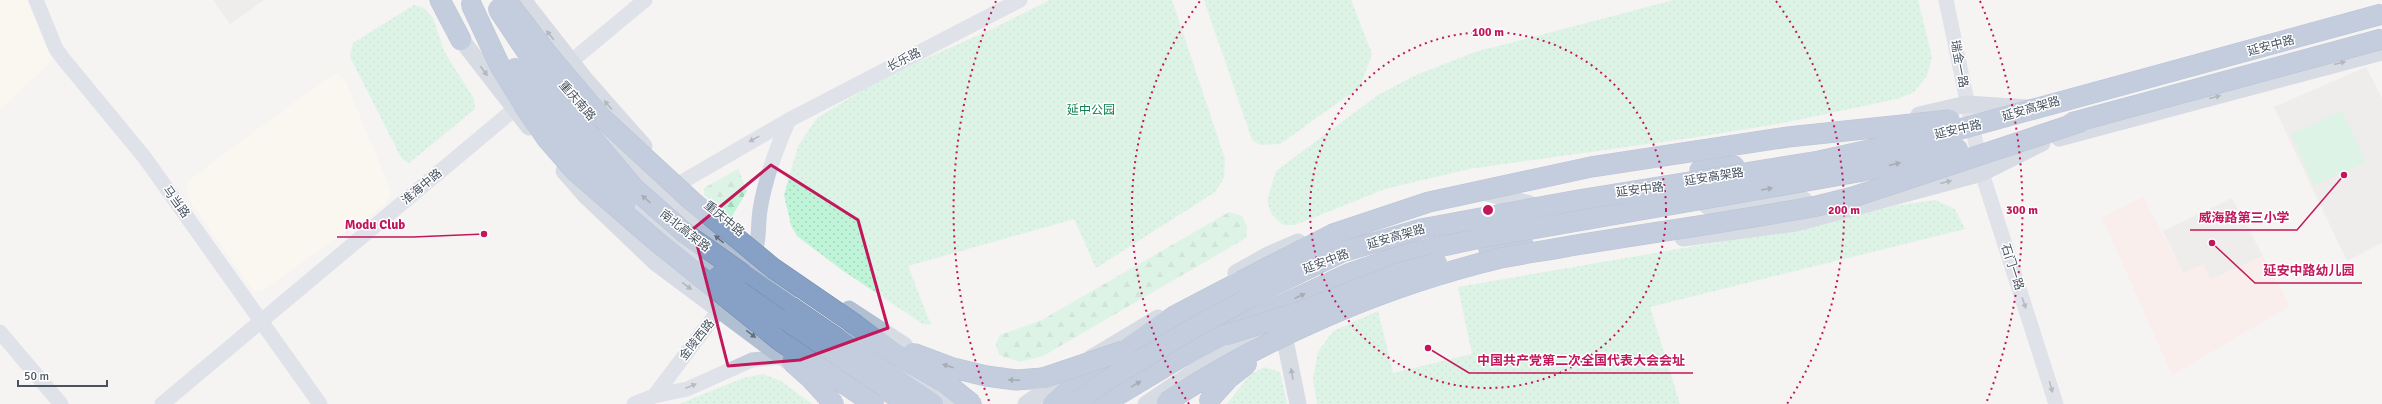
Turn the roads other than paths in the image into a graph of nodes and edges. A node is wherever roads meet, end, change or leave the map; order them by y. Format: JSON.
{"nodes":[{"id":1,"x":36,"y":0,"type":"edge"},
{"id":2,"x":433,"y":0,"type":"edge"},
{"id":3,"x":440,"y":0,"type":"edge"},
{"id":4,"x":493,"y":0,"type":"edge"},
{"id":5,"x":501,"y":0,"type":"edge"},
{"id":6,"x":506,"y":0,"type":"edge"},
{"id":7,"x":645,"y":0,"type":"edge"},
{"id":8,"x":1020,"y":0,"type":"edge"},
{"id":9,"x":1946,"y":0,"type":"edge"},
{"id":10,"x":467,"y":1,"type":"edge"},
{"id":11,"x":526,"y":4,"type":"edge"},
{"id":12,"x":2378,"y":16,"type":"edge"},
{"id":13,"x":2382,"y":39,"type":"edge"},
{"id":14,"x":460,"y":40,"type":"junction"},
{"id":15,"x":538,"y":51,"type":"junction"},
{"id":16,"x":2382,"y":52,"type":"edge"},
{"id":17,"x":572,"y":61,"type":"junction"},
{"id":18,"x":555,"y":75,"type":"junction"},
{"id":19,"x":2080,"y":95,"type":"junction"},
{"id":20,"x":529,"y":97,"type":"junction"},
{"id":21,"x":1960,"y":106,"type":"junction"},
{"id":22,"x":515,"y":109,"type":"junction"},
{"id":23,"x":2040,"y":109,"type":"junction"},
{"id":24,"x":789,"y":120,"type":"junction"},
{"id":25,"x":2083,"y":120,"type":"junction"},
{"id":26,"x":1972,"y":128,"type":"junction"},
{"id":27,"x":1931,"y":137,"type":"junction"},
{"id":28,"x":1850,"y":156,"type":"junction"},
{"id":29,"x":659,"y":163,"type":"junction"},
{"id":30,"x":1980,"y":167,"type":"junction"},
{"id":31,"x":680,"y":183,"type":"junction"},
{"id":32,"x":613,"y":185,"type":"junction"},
{"id":33,"x":1460,"y":186,"type":"junction"},
{"id":34,"x":664,"y":193,"type":"junction"},
{"id":35,"x":1790,"y":202,"type":"junction"},
{"id":36,"x":1530,"y":204,"type":"junction"},
{"id":37,"x":1421,"y":229,"type":"junction"},
{"id":38,"x":758,"y":246,"type":"junction"},
{"id":39,"x":1450,"y":253,"type":"junction"},
{"id":40,"x":652,"y":259,"type":"junction"},
{"id":41,"x":694,"y":259,"type":"junction"},
{"id":42,"x":749,"y":264,"type":"junction"},
{"id":43,"x":733,"y":288,"type":"junction"},
{"id":44,"x":1382,"y":302,"type":"junction"},
{"id":45,"x":720,"y":310,"type":"junction"},
{"id":46,"x":262,"y":322,"type":"junction"},
{"id":47,"x":856,"y":325,"type":"junction"},
{"id":48,"x":0,"y":332,"type":"edge"},
{"id":49,"x":1224,"y":335,"type":"junction"},
{"id":50,"x":1289,"y":339,"type":"junction"},
{"id":51,"x":781,"y":349,"type":"junction"},
{"id":52,"x":1123,"y":351,"type":"junction"},
{"id":53,"x":1216,"y":357,"type":"junction"},
{"id":54,"x":924,"y":384,"type":"junction"},
{"id":55,"x":820,"y":385,"type":"junction"},
{"id":56,"x":654,"y":396,"type":"junction"},
{"id":57,"x":886,"y":402,"type":"edge"},
{"id":58,"x":61,"y":404,"type":"edge"},
{"id":59,"x":162,"y":404,"type":"edge"},
{"id":60,"x":320,"y":404,"type":"edge"},
{"id":61,"x":634,"y":404,"type":"edge"},
{"id":62,"x":824,"y":404,"type":"edge"},
{"id":63,"x":834,"y":404,"type":"edge"},
{"id":64,"x":907,"y":404,"type":"edge"},
{"id":65,"x":933,"y":404,"type":"edge"},
{"id":66,"x":963,"y":404,"type":"edge"},
{"id":67,"x":972,"y":404,"type":"edge"},
{"id":68,"x":1026,"y":404,"type":"edge"},
{"id":69,"x":1053,"y":404,"type":"edge"},
{"id":70,"x":1068,"y":404,"type":"edge"},
{"id":71,"x":1075,"y":404,"type":"edge"},
{"id":72,"x":1103,"y":404,"type":"edge"},
{"id":73,"x":1146,"y":404,"type":"edge"},
{"id":74,"x":1163,"y":404,"type":"edge"},
{"id":75,"x":1179,"y":404,"type":"edge"},
{"id":76,"x":1207,"y":404,"type":"edge"},
{"id":77,"x":1298,"y":404,"type":"edge"},
{"id":78,"x":2056,"y":404,"type":"edge"}],
"edges":[{"from":1,"to":46,"type":"street","name":"马当路"},
{"from":2,"to":14,"type":"main road"},
{"from":3,"to":14,"type":"highway"},
{"from":65,"to":4,"type":"highway","name":"南北高架路","one_way":true,"bridge":true},
{"from":5,"to":15,"type":"main road","name":"重庆南路"},
{"from":6,"to":47,"type":"highway","bridge":true},
{"from":7,"to":17,"type":"street","name":"淮海中路"},
{"from":8,"to":24,"type":"street","name":"长乐路"},
{"from":9,"to":21,"type":"street","name":"瑞金一路"},
{"from":10,"to":20,"type":"main road"},
{"from":10,"to":51,"type":"highway","bridge":true},
{"from":10,"to":64,"type":"highway","name":"南北高架路","bridge":true},
{"from":11,"to":15,"type":"main road"},
{"from":17,"to":11,"type":"main road","name":"重庆南路","one_way":true},
{"from":12,"to":19,"type":"highway","name":"延安高架路","bridge":true},
{"from":12,"to":23,"type":"main road","name":"延安中路"},
{"from":13,"to":25,"type":"highway","name":"延安高架路","bridge":true},
{"from":14,"to":22,"type":"main road","one_way":true},
{"from":15,"to":18,"type":"main road","name":"重庆南路"},
{"from":30,"to":16,"type":"main road","name":"延安中路","one_way":true},
{"from":17,"to":18,"type":"street","name":"淮海中路"},
{"from":29,"to":17,"type":"main road","name":"重庆中路","one_way":true},
{"from":18,"to":20,"type":"street","name":"淮海中路"},
{"from":18,"to":34,"type":"main road","name":"重庆南路"},
{"from":19,"to":37,"type":"highway","name":"延安高架路","bridge":true},
{"from":19,"to":52,"type":"highway","bridge":true},
{"from":20,"to":22,"type":"street","name":"淮海中路"},
{"from":20,"to":32,"type":"main road"},
{"from":21,"to":23,"type":"main road"},
{"from":21,"to":26,"type":"street","name":"瑞金一路"},
{"from":21,"to":27,"type":"main road"},
{"from":21,"to":33,"type":"main road"},
{"from":22,"to":40,"type":"main road"},
{"from":22,"to":46,"type":"street","name":"淮海中路"},
{"from":23,"to":26,"type":"main road","name":"延安中路"},
{"from":24,"to":31,"type":"street","name":"长乐路","one_way":true},
{"from":24,"to":38,"type":"street"},
{"from":49,"to":25,"type":"highway","name":"延安高架路","one_way":true,"bridge":true},
{"from":25,"to":50,"type":"highway","bridge":true},
{"from":26,"to":27,"type":"main road","name":"延安中路"},
{"from":26,"to":30,"type":"street","name":"石门一路"},
{"from":27,"to":28,"type":"main road","name":"延安中路"},
{"from":28,"to":36,"type":"main road","name":"延安中路"},
{"from":28,"to":37,"type":"highway","bridge":true},
{"from":29,"to":31,"type":"main road","name":"重庆中路"},
{"from":29,"to":34,"type":"main road"},
{"from":30,"to":35,"type":"main road","name":"延安中路"},
{"from":44,"to":30,"type":"main road","one_way":true},
{"from":30,"to":78,"type":"street","name":"石门一路","one_way":true},
{"from":31,"to":38,"type":"main road","name":"重庆中路"},
{"from":32,"to":40,"type":"main road"},
{"from":32,"to":41,"type":"main road"},
{"from":33,"to":36,"type":"main road"},
{"from":33,"to":68,"type":"main road"},
{"from":42,"to":34,"type":"main road","name":"重庆中路","one_way":true},
{"from":35,"to":39,"type":"main road","name":"延安中路"},
{"from":35,"to":49,"type":"highway","bridge":true},
{"from":36,"to":70,"type":"main road","name":"延安中路"},
{"from":37,"to":71,"type":"highway","name":"延安高架路","bridge":true},
{"from":38,"to":42,"type":"street"},
{"from":38,"to":54,"type":"main road","name":"重庆中路"},
{"from":39,"to":44,"type":"main road"},
{"from":39,"to":53,"type":"main road","name":"延安中路"},
{"from":40,"to":41,"type":"main road"},
{"from":40,"to":45,"type":"main road","one_way":true},
{"from":41,"to":43,"type":"main road"},
{"from":42,"to":43,"type":"street","name":"金陵西路"},
{"from":42,"to":54,"type":"main road","name":"重庆中路"},
{"from":43,"to":45,"type":"street","name":"金陵西路"},
{"from":43,"to":57,"type":"main road"},
{"from":44,"to":50,"type":"main road"},
{"from":45,"to":51,"type":"main road","one_way":true},
{"from":45,"to":56,"type":"street","name":"金陵西路"},
{"from":46,"to":59,"type":"street","name":"淮海中路"},
{"from":46,"to":60,"type":"street","name":"马当路"},
{"from":52,"to":47,"type":"highway","one_way":true,"bridge":true},
{"from":47,"to":67,"type":"highway","bridge":true},
{"from":48,"to":58,"type":"street"},
{"from":72,"to":49,"type":"highway","name":"延安高架路","one_way":true},
{"from":50,"to":53,"type":"main road"},
{"from":50,"to":74,"type":"highway","bridge":true},
{"from":50,"to":75,"type":"main road"},
{"from":50,"to":76,"type":"highway","bridge":true},
{"from":77,"to":50,"type":"main road","one_way":true},
{"from":51,"to":55,"type":"main road"},
{"from":56,"to":51,"type":"street","one_way":true},
{"from":51,"to":57,"type":"highway","bridge":true},
{"from":51,"to":63,"type":"highway","bridge":true},
{"from":52,"to":69,"type":"highway","bridge":true},
{"from":53,"to":73,"type":"main road","name":"延安中路"},
{"from":54,"to":66,"type":"main road","name":"重庆中路"},
{"from":55,"to":57,"type":"main road"},
{"from":55,"to":62,"type":"main road"},
{"from":56,"to":61,"type":"street"}]}
